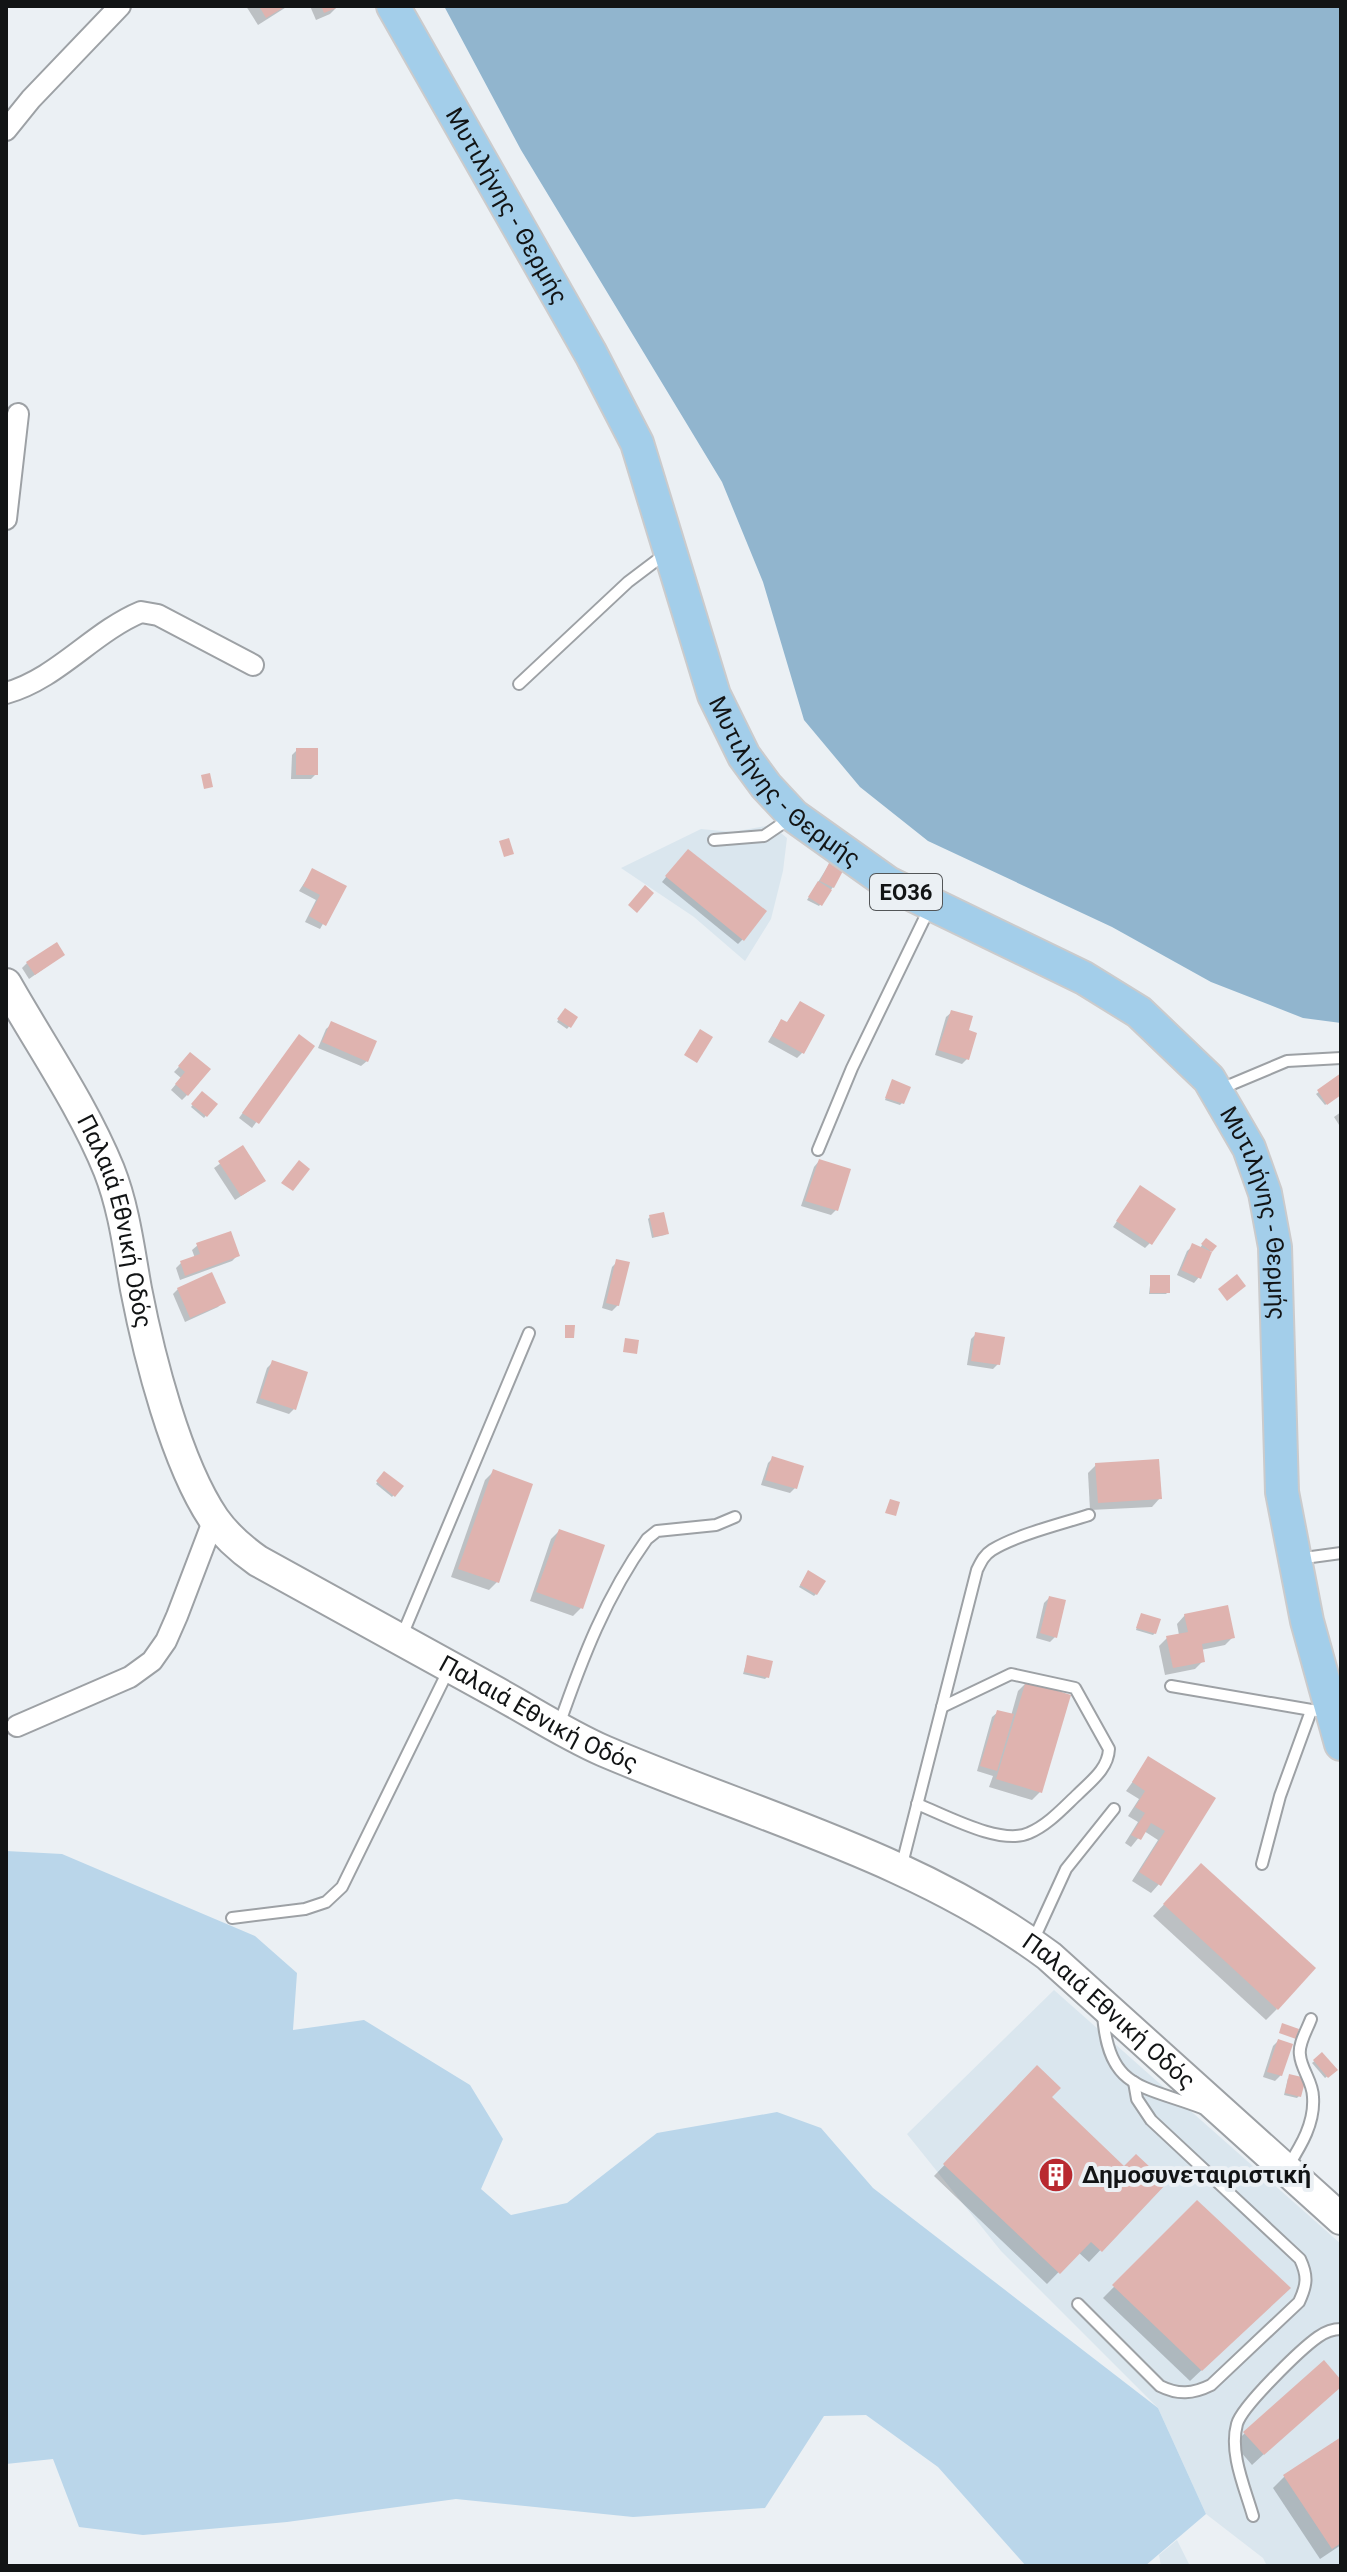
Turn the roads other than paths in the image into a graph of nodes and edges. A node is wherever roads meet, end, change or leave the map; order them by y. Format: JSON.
{"nodes":[{"id":1,"x":120,"y":6,"type":"edge"},
{"id":2,"x":393,"y":6,"type":"edge"},
{"id":3,"x":6,"y":130,"type":"edge"},
{"id":4,"x":18,"y":414,"type":"dead end"},
{"id":5,"x":6,"y":519,"type":"edge"},
{"id":6,"x":670,"y":551,"type":"junction"},
{"id":7,"x":253,"y":665,"type":"dead end"},
{"id":8,"x":519,"y":684,"type":"dead end"},
{"id":9,"x":6,"y":693,"type":"edge"},
{"id":10,"x":794,"y":816,"type":"junction"},
{"id":11,"x":714,"y":840,"type":"dead end"},
{"id":12,"x":931,"y":905,"type":"junction"},
{"id":13,"x":6,"y":984,"type":"edge"},
{"id":14,"x":1341,"y":1058,"type":"edge"},
{"id":15,"x":1216,"y":1091,"type":"junction"},
{"id":16,"x":818,"y":1150,"type":"dead end"},
{"id":17,"x":529,"y":1333,"type":"dead end"},
{"id":18,"x":1089,"y":1515,"type":"dead end"},
{"id":19,"x":735,"y":1517,"type":"dead end"},
{"id":20,"x":214,"y":1519,"type":"junction"},
{"id":21,"x":1341,"y":1553,"type":"edge"},
{"id":22,"x":1295,"y":1559,"type":"junction"},
{"id":23,"x":401,"y":1640,"type":"junction"},
{"id":24,"x":450,"y":1667,"type":"junction"},
{"id":25,"x":1171,"y":1686,"type":"dead end"},
{"id":26,"x":942,"y":1707,"type":"junction"},
{"id":27,"x":1321,"y":1712,"type":"junction"},
{"id":28,"x":17,"y":1726,"type":"dead end"},
{"id":29,"x":559,"y":1727,"type":"junction"},
{"id":30,"x":1341,"y":1744,"type":"edge"},
{"id":31,"x":917,"y":1804,"type":"junction"},
{"id":32,"x":1114,"y":1809,"type":"dead end"},
{"id":33,"x":1262,"y":1864,"type":"dead end"},
{"id":34,"x":901,"y":1870,"type":"junction"},
{"id":35,"x":232,"y":1918,"type":"dead end"},
{"id":36,"x":1032,"y":1943,"type":"junction"},
{"id":37,"x":1102,"y":2004,"type":"junction"},
{"id":38,"x":1311,"y":2019,"type":"dead end"},
{"id":39,"x":1134,"y":2082,"type":"junction"},
{"id":40,"x":1228,"y":2117,"type":"junction"},
{"id":41,"x":1286,"y":2170,"type":"junction"},
{"id":42,"x":1336,"y":2220,"type":"edge"},
{"id":43,"x":1078,"y":2304,"type":"dead end"},
{"id":44,"x":1341,"y":2329,"type":"edge"},
{"id":45,"x":1253,"y":2516,"type":"dead end"}],
"edges":[{"from":1,"to":3,"type":"street"},
{"from":2,"to":6,"type":"main road","name":"Μυτιλήνης - Θερμής","number":"ΕΟ36"},
{"from":4,"to":5,"type":"street"},
{"from":6,"to":8,"type":"lane"},
{"from":6,"to":10,"type":"main road","name":"Μυτιλήνης - Θερμής","number":"ΕΟ36"},
{"from":7,"to":9,"type":"street"},
{"from":10,"to":11,"type":"lane"},
{"from":10,"to":12,"type":"main road","name":"Μυτιλήνης - Θερμής","number":"ΕΟ36"},
{"from":12,"to":15,"type":"main road","name":"Μυτιλήνης - Θερμής","number":"ΕΟ36"},
{"from":12,"to":16,"type":"lane"},
{"from":13,"to":20,"type":"main road","name":"Παλαιά Εθνική Οδός"},
{"from":14,"to":15,"type":"lane"},
{"from":15,"to":22,"type":"main road","name":"Μυτιλήνης - Θερμής","number":"ΕΟ36"},
{"from":17,"to":23,"type":"lane"},
{"from":18,"to":26,"type":"lane"},
{"from":19,"to":29,"type":"lane"},
{"from":20,"to":23,"type":"main road","name":"Παλαιά Εθνική Οδός"},
{"from":20,"to":28,"type":"street"},
{"from":21,"to":22,"type":"lane"},
{"from":22,"to":27,"type":"main road","name":"Μυτιλήνης - Θερμής","number":"ΕΟ36"},
{"from":23,"to":24,"type":"main road","name":"Παλαιά Εθνική Οδός"},
{"from":24,"to":29,"type":"main road","name":"Παλαιά Εθνική Οδός"},
{"from":24,"to":35,"type":"lane"},
{"from":25,"to":27,"type":"lane"},
{"from":26,"to":31,"type":"lane"},
{"from":26,"to":31,"type":"lane"},
{"from":27,"to":30,"type":"main road","name":"Μυτιλήνης - Θερμής","number":"ΕΟ36"},
{"from":27,"to":33,"type":"lane"},
{"from":29,"to":34,"type":"main road","name":"Παλαιά Εθνική Οδός"},
{"from":31,"to":34,"type":"lane"},
{"from":32,"to":36,"type":"lane"},
{"from":34,"to":36,"type":"main road","name":"Παλαιά Εθνική Οδός"},
{"from":36,"to":37,"type":"main road","name":"Παλαιά Εθνική Οδός"},
{"from":37,"to":39,"type":"lane"},
{"from":37,"to":40,"type":"main road","name":"Παλαιά Εθνική Οδός"},
{"from":38,"to":41,"type":"lane"},
{"from":39,"to":40,"type":"lane"},
{"from":39,"to":43,"type":"lane"},
{"from":40,"to":41,"type":"main road","name":"Παλαιά Εθνική Οδός"},
{"from":41,"to":42,"type":"main road","name":"Παλαιά Εθνική Οδός"},
{"from":44,"to":45,"type":"lane"}]}
